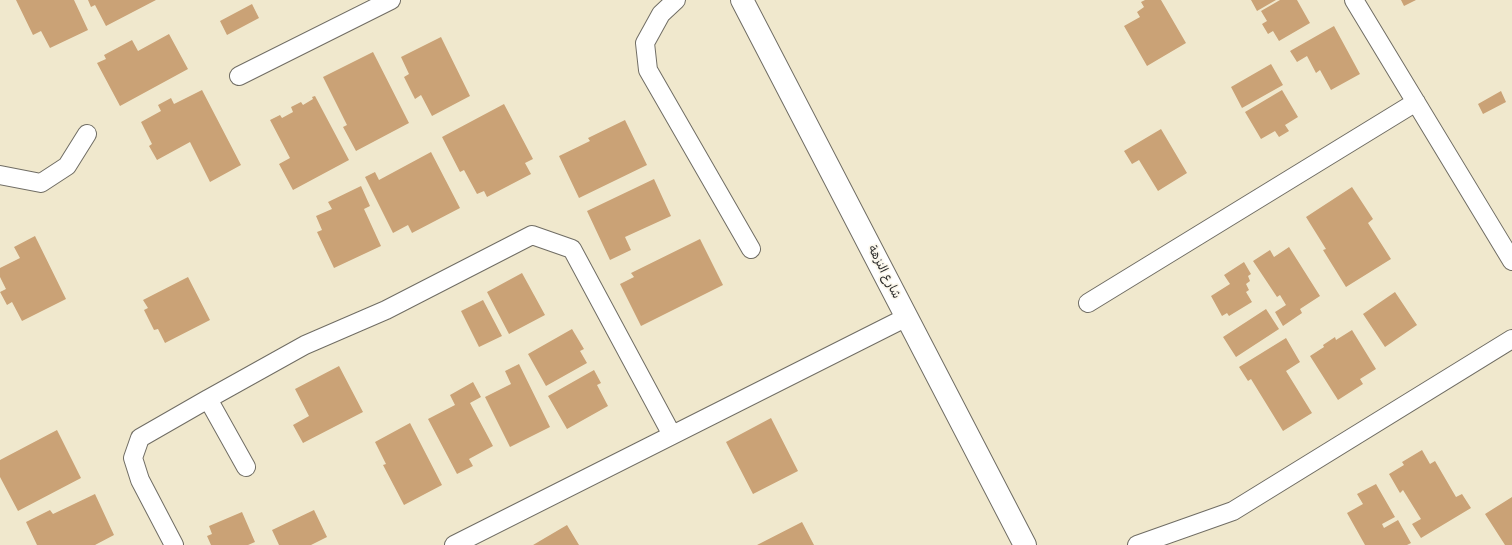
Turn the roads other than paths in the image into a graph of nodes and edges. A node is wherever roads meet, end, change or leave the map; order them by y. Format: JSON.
{"nodes":[{"id":1,"x":391,"y":0,"type":"edge"},
{"id":2,"x":676,"y":0,"type":"edge"},
{"id":3,"x":742,"y":0,"type":"edge"},
{"id":4,"x":1354,"y":0,"type":"edge"},
{"id":5,"x":239,"y":76,"type":"dead end"},
{"id":6,"x":1416,"y":102,"type":"junction"},
{"id":7,"x":87,"y":134,"type":"dead end"},
{"id":8,"x":0,"y":175,"type":"edge"},
{"id":9,"x":750,"y":249,"type":"dead end"},
{"id":10,"x":1512,"y":261,"type":"edge"},
{"id":11,"x":1088,"y":302,"type":"dead end"},
{"id":12,"x":907,"y":317,"type":"junction"},
{"id":13,"x":1512,"y":339,"type":"edge"},
{"id":14,"x":208,"y":400,"type":"junction"},
{"id":15,"x":672,"y":435,"type":"junction"},
{"id":16,"x":246,"y":467,"type":"dead end"},
{"id":17,"x":174,"y":545,"type":"edge"},
{"id":18,"x":454,"y":545,"type":"edge"},
{"id":19,"x":1025,"y":545,"type":"edge"},
{"id":20,"x":1137,"y":545,"type":"edge"}],
"edges":[{"from":1,"to":5,"type":"street"},
{"from":2,"to":9,"type":"street"},
{"from":3,"to":12,"type":"main road","name":"شارع النزهة"},
{"from":4,"to":6,"type":"street"},
{"from":6,"to":10,"type":"street"},
{"from":6,"to":11,"type":"street"},
{"from":7,"to":8,"type":"street"},
{"from":12,"to":15,"type":"street"},
{"from":12,"to":19,"type":"main road","name":"شارع النزهة"},
{"from":13,"to":20,"type":"street"},
{"from":14,"to":15,"type":"street"},
{"from":14,"to":16,"type":"street"},
{"from":14,"to":17,"type":"street"},
{"from":15,"to":18,"type":"street"}]}
